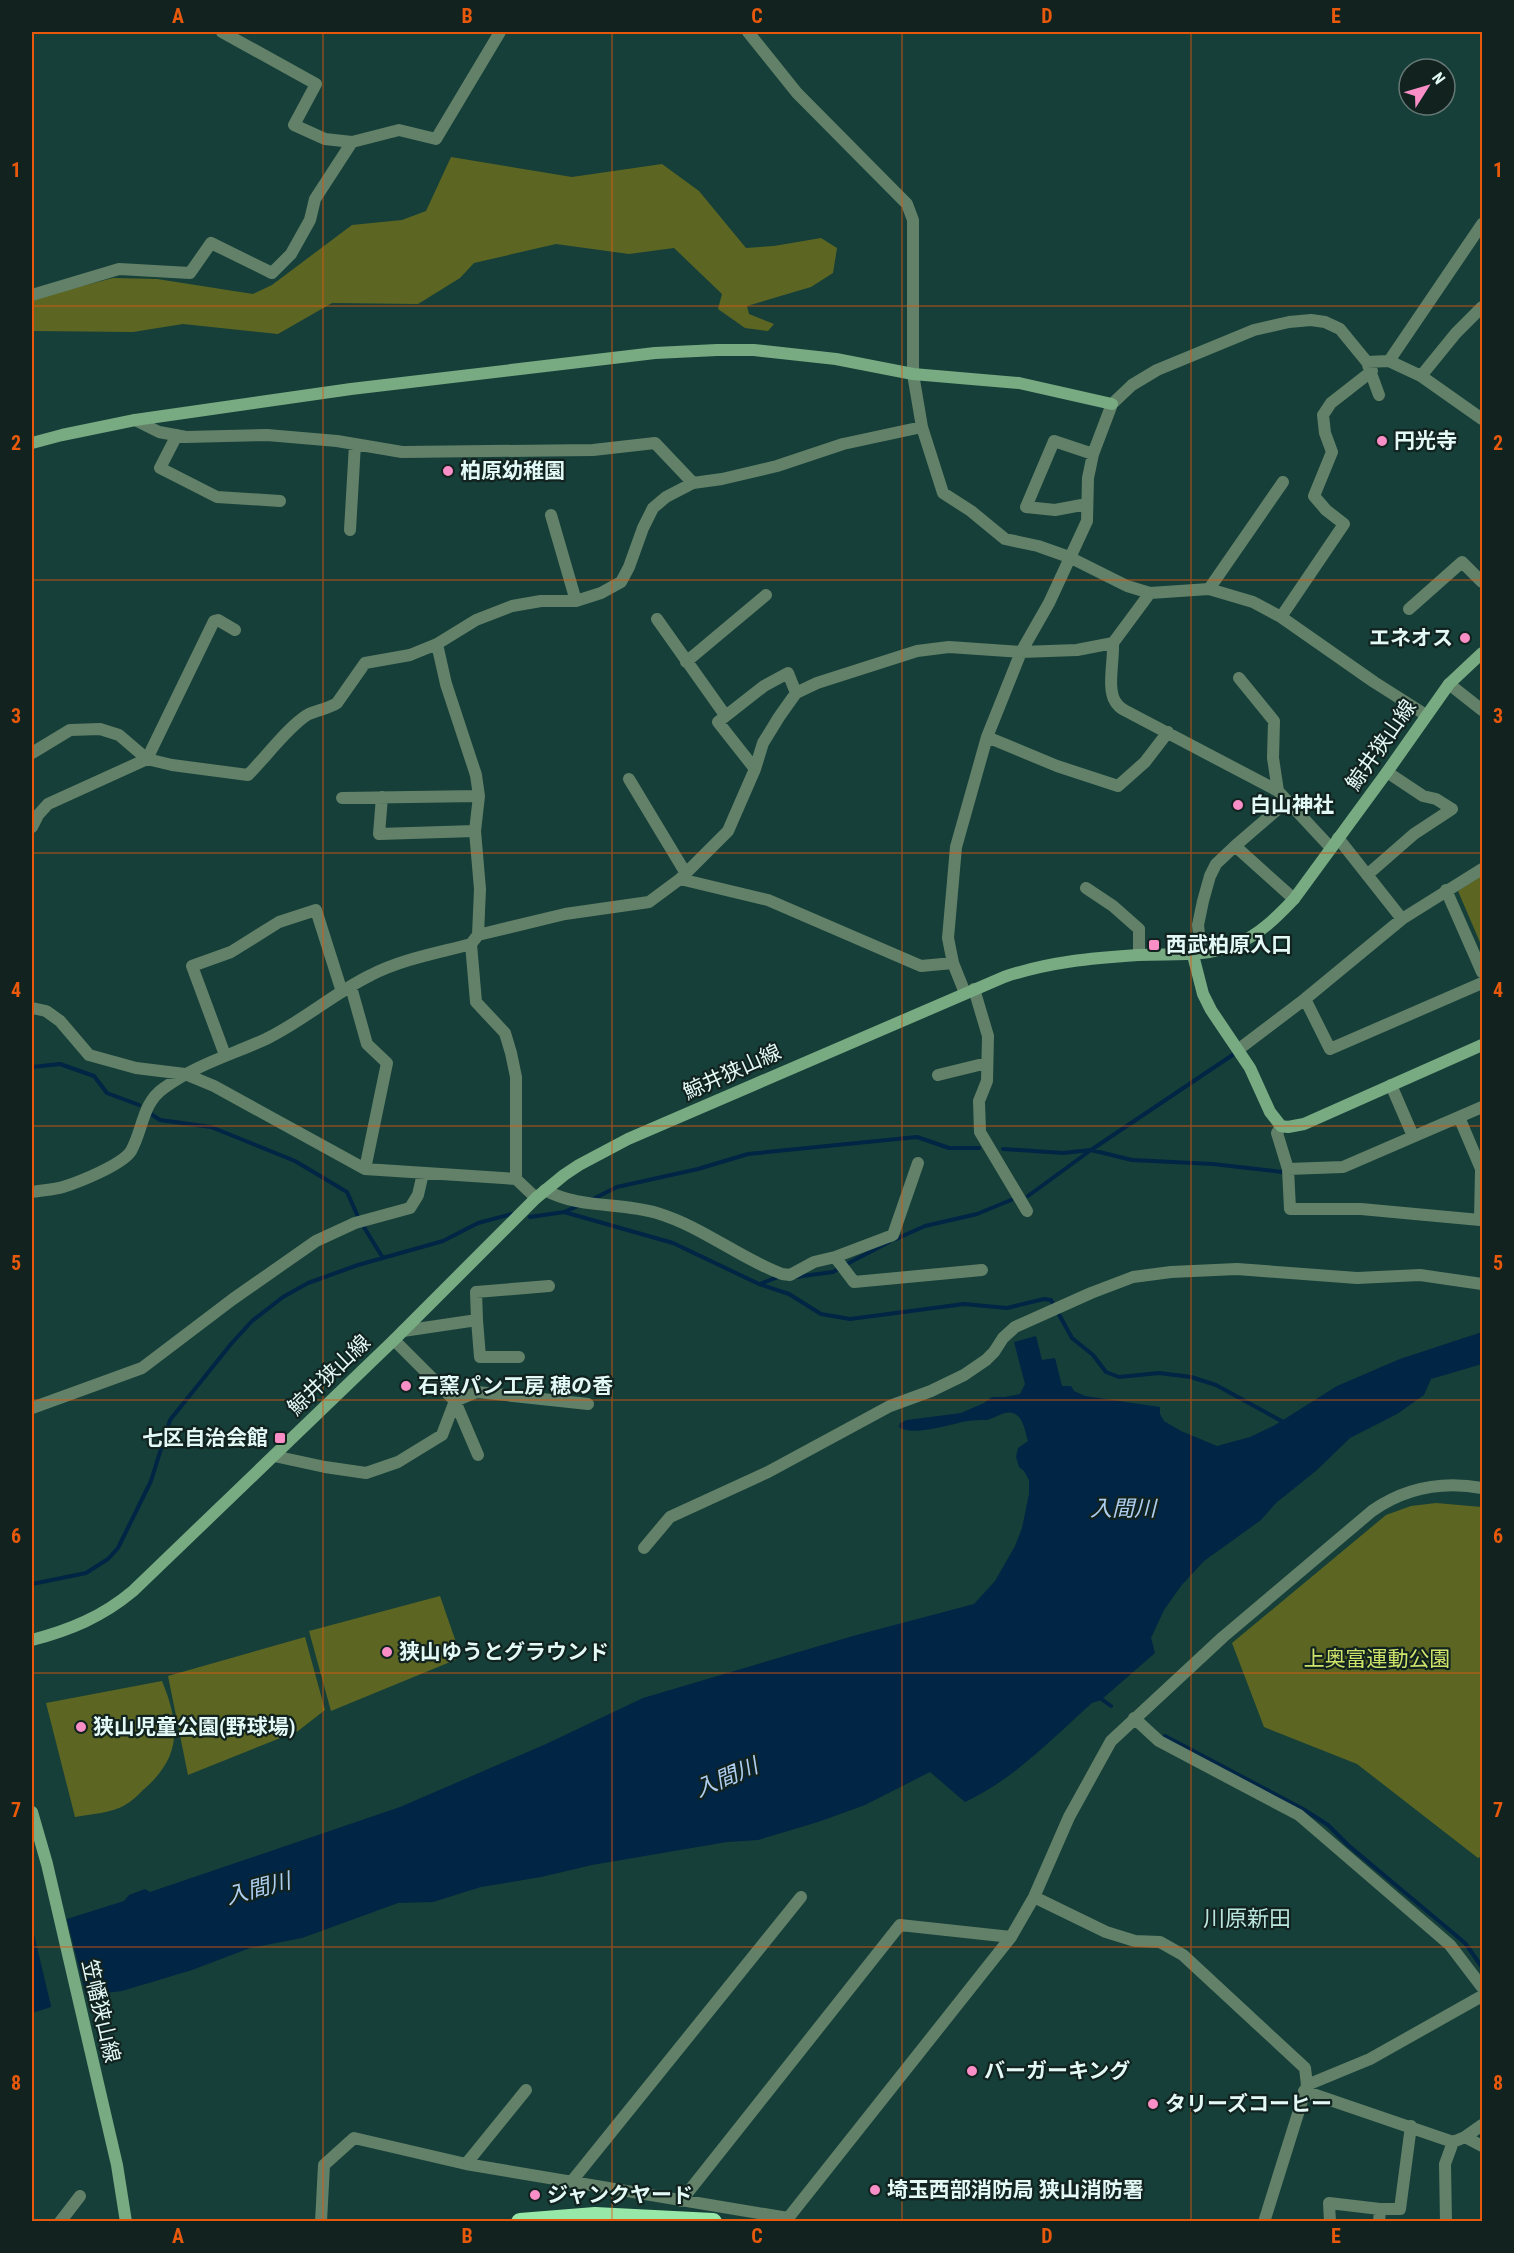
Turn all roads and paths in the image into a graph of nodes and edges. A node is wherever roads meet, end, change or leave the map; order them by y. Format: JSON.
{"nodes":[{"id":1,"x":222,"y":32,"type":"edge"},
{"id":2,"x":500,"y":32,"type":"edge"},
{"id":3,"x":748,"y":32,"type":"edge"},
{"id":4,"x":352,"y":142,"type":"junction"},
{"id":5,"x":1482,"y":224,"type":"edge"},
{"id":6,"x":32,"y":295,"type":"edge"},
{"id":7,"x":1482,"y":307,"type":"edge"},
{"id":8,"x":1389,"y":361,"type":"junction"},
{"id":9,"x":1369,"y":367,"type":"junction"},
{"id":10,"x":913,"y":374,"type":"junction"},
{"id":11,"x":1421,"y":376,"type":"junction"},
{"id":12,"x":1380,"y":395,"type":"dead end"},
{"id":13,"x":1112,"y":404,"type":"junction"},
{"id":14,"x":1482,"y":419,"type":"edge"},
{"id":15,"x":135,"y":420,"type":"junction"},
{"id":16,"x":922,"y":427,"type":"junction"},
{"id":17,"x":177,"y":435,"type":"junction"},
{"id":18,"x":32,"y":443,"type":"edge"},
{"id":19,"x":355,"y":444,"type":"junction"},
{"id":20,"x":1093,"y":454,"type":"junction"},
{"id":21,"x":1282,"y":482,"type":"dead end"},
{"id":22,"x":693,"y":483,"type":"junction"},
{"id":23,"x":280,"y":501,"type":"dead end"},
{"id":24,"x":1087,"y":504,"type":"junction"},
{"id":25,"x":551,"y":515,"type":"dead end"},
{"id":26,"x":350,"y":530,"type":"dead end"},
{"id":27,"x":1069,"y":557,"type":"junction"},
{"id":28,"x":1482,"y":582,"type":"edge"},
{"id":29,"x":1209,"y":589,"type":"junction"},
{"id":30,"x":1150,"y":593,"type":"junction"},
{"id":31,"x":766,"y":595,"type":"dead end"},
{"id":32,"x":576,"y":601,"type":"junction"},
{"id":33,"x":1409,"y":609,"type":"dead end"},
{"id":34,"x":1281,"y":617,"type":"junction"},
{"id":35,"x":657,"y":619,"type":"dead end"},
{"id":36,"x":235,"y":630,"type":"dead end"},
{"id":37,"x":1113,"y":643,"type":"junction"},
{"id":38,"x":437,"y":644,"type":"junction"},
{"id":39,"x":1022,"y":652,"type":"junction"},
{"id":40,"x":1482,"y":653,"type":"edge"},
{"id":41,"x":686,"y":662,"type":"junction"},
{"id":42,"x":1239,"y":678,"type":"dead end"},
{"id":43,"x":1449,"y":684,"type":"junction"},
{"id":44,"x":796,"y":693,"type":"junction"},
{"id":45,"x":1482,"y":710,"type":"edge"},
{"id":46,"x":725,"y":715,"type":"junction"},
{"id":47,"x":1426,"y":715,"type":"junction"},
{"id":48,"x":1168,"y":732,"type":"junction"},
{"id":49,"x":987,"y":737,"type":"junction"},
{"id":50,"x":32,"y":753,"type":"edge"},
{"id":51,"x":147,"y":759,"type":"junction"},
{"id":52,"x":755,"y":769,"type":"junction"},
{"id":53,"x":1387,"y":772,"type":"junction"},
{"id":54,"x":629,"y":779,"type":"dead end"},
{"id":55,"x":1278,"y":791,"type":"junction"},
{"id":56,"x":382,"y":796,"type":"junction"},
{"id":57,"x":479,"y":796,"type":"junction"},
{"id":58,"x":342,"y":798,"type":"dead end"},
{"id":59,"x":1286,"y":801,"type":"junction"},
{"id":60,"x":35,"y":813,"type":"edge"},
{"id":61,"x":32,"y":827,"type":"edge"},
{"id":62,"x":475,"y":831,"type":"junction"},
{"id":63,"x":1334,"y":843,"type":"junction"},
{"id":64,"x":1234,"y":846,"type":"junction"},
{"id":65,"x":1482,"y":870,"type":"edge"},
{"id":66,"x":1367,"y":875,"type":"junction"},
{"id":67,"x":682,"y":876,"type":"junction"},
{"id":68,"x":1086,"y":888,"type":"dead end"},
{"id":69,"x":1446,"y":890,"type":"junction"},
{"id":70,"x":1294,"y":899,"type":"junction"},
{"id":71,"x":1402,"y":919,"type":"junction"},
{"id":72,"x":475,"y":939,"type":"junction"},
{"id":73,"x":1139,"y":955,"type":"junction"},
{"id":74,"x":1193,"y":955,"type":"junction"},
{"id":75,"x":953,"y":963,"type":"junction"},
{"id":76,"x":1482,"y":972,"type":"edge"},
{"id":77,"x":1482,"y":983,"type":"edge"},
{"id":78,"x":346,"y":990,"type":"junction"},
{"id":79,"x":969,"y":991,"type":"junction"},
{"id":80,"x":1305,"y":999,"type":"junction"},
{"id":81,"x":32,"y":1008,"type":"edge"},
{"id":82,"x":1482,"y":1045,"type":"edge"},
{"id":83,"x":1239,"y":1049,"type":"junction"},
{"id":84,"x":225,"y":1055,"type":"junction"},
{"id":85,"x":987,"y":1063,"type":"junction"},
{"id":86,"x":185,"y":1074,"type":"junction"},
{"id":87,"x":938,"y":1075,"type":"dead end"},
{"id":88,"x":1391,"y":1085,"type":"junction"},
{"id":89,"x":1482,"y":1107,"type":"edge"},
{"id":90,"x":1459,"y":1118,"type":"junction"},
{"id":91,"x":1281,"y":1126,"type":"junction"},
{"id":92,"x":1413,"y":1137,"type":"junction"},
{"id":93,"x":918,"y":1163,"type":"dead end"},
{"id":94,"x":1287,"y":1168,"type":"junction"},
{"id":95,"x":365,"y":1169,"type":"junction"},
{"id":96,"x":423,"y":1173,"type":"junction"},
{"id":97,"x":516,"y":1179,"type":"junction"},
{"id":98,"x":32,"y":1192,"type":"edge"},
{"id":99,"x":540,"y":1194,"type":"junction"},
{"id":100,"x":1027,"y":1211,"type":"dead end"},
{"id":101,"x":834,"y":1257,"type":"junction"},
{"id":102,"x":982,"y":1270,"type":"dead end"},
{"id":103,"x":1482,"y":1284,"type":"edge"},
{"id":104,"x":549,"y":1286,"type":"dead end"},
{"id":105,"x":477,"y":1320,"type":"junction"},
{"id":106,"x":399,"y":1335,"type":"junction"},
{"id":107,"x":519,"y":1357,"type":"dead end"},
{"id":108,"x":455,"y":1401,"type":"junction"},
{"id":109,"x":588,"y":1404,"type":"dead end"},
{"id":110,"x":32,"y":1408,"type":"edge"},
{"id":111,"x":478,"y":1455,"type":"dead end"},
{"id":112,"x":274,"y":1456,"type":"junction"},
{"id":113,"x":1482,"y":1488,"type":"edge"},
{"id":114,"x":644,"y":1548,"type":"dead end"},
{"id":115,"x":32,"y":1640,"type":"edge"},
{"id":116,"x":1134,"y":1718,"type":"junction"},
{"id":117,"x":32,"y":1812,"type":"edge"},
{"id":118,"x":801,"y":1897,"type":"dead end"},
{"id":119,"x":1034,"y":1897,"type":"junction"},
{"id":120,"x":1011,"y":1937,"type":"junction"},
{"id":121,"x":1482,"y":1987,"type":"edge"},
{"id":122,"x":1482,"y":1996,"type":"edge"},
{"id":123,"x":1305,"y":2088,"type":"junction"},
{"id":124,"x":525,"y":2090,"type":"dead end"},
{"id":125,"x":1482,"y":2125,"type":"edge"},
{"id":126,"x":1412,"y":2126,"type":"junction"},
{"id":127,"x":1459,"y":2139,"type":"junction"},
{"id":128,"x":1482,"y":2146,"type":"edge"},
{"id":129,"x":466,"y":2164,"type":"junction"},
{"id":130,"x":572,"y":2181,"type":"junction"},
{"id":131,"x":80,"y":2196,"type":"dead end"},
{"id":132,"x":681,"y":2201,"type":"junction"},
{"id":133,"x":1380,"y":2215,"type":"edge"},
{"id":134,"x":786,"y":2220,"type":"edge"},
{"id":135,"x":60,"y":2222,"type":"edge"},
{"id":136,"x":126,"y":2222,"type":"edge"},
{"id":137,"x":321,"y":2222,"type":"edge"},
{"id":138,"x":520,"y":2222,"type":"edge"},
{"id":139,"x":713,"y":2222,"type":"edge"},
{"id":140,"x":1264,"y":2222,"type":"edge"},
{"id":141,"x":1330,"y":2222,"type":"edge"},
{"id":142,"x":1446,"y":2222,"type":"edge"}],
"edges":[{"from":1,"to":4,"type":"street"},
{"from":2,"to":4,"type":"street"},
{"from":3,"to":10,"type":"street"},
{"from":4,"to":6,"type":"street"},
{"from":5,"to":8,"type":"street"},
{"from":7,"to":11,"type":"street"},
{"from":8,"to":9,"type":"street"},
{"from":8,"to":11,"type":"street"},
{"from":9,"to":12,"type":"street"},
{"from":9,"to":13,"type":"street"},
{"from":9,"to":34,"type":"street"},
{"from":10,"to":13,"type":"main road"},
{"from":10,"to":15,"type":"main road"},
{"from":10,"to":16,"type":"street"},
{"from":11,"to":14,"type":"street"},
{"from":13,"to":20,"type":"street"},
{"from":15,"to":17,"type":"street"},
{"from":15,"to":18,"type":"main road"},
{"from":16,"to":22,"type":"street"},
{"from":16,"to":27,"type":"street"},
{"from":17,"to":19,"type":"street"},
{"from":17,"to":23,"type":"street"},
{"from":19,"to":22,"type":"street"},
{"from":19,"to":26,"type":"street"},
{"from":20,"to":24,"type":"street"},
{"from":20,"to":24,"type":"street"},
{"from":21,"to":29,"type":"street"},
{"from":22,"to":32,"type":"street"},
{"from":24,"to":27,"type":"street"},
{"from":25,"to":32,"type":"street"},
{"from":27,"to":30,"type":"street"},
{"from":27,"to":39,"type":"street"},
{"from":28,"to":33,"type":"street"},
{"from":29,"to":30,"type":"street"},
{"from":29,"to":34,"type":"street"},
{"from":30,"to":37,"type":"street"},
{"from":31,"to":41,"type":"street"},
{"from":32,"to":38,"type":"street"},
{"from":34,"to":47,"type":"street"},
{"from":35,"to":41,"type":"street"},
{"from":36,"to":51,"type":"street"},
{"from":37,"to":39,"type":"street"},
{"from":37,"to":48,"type":"street"},
{"from":38,"to":51,"type":"street"},
{"from":38,"to":57,"type":"street"},
{"from":39,"to":44,"type":"street"},
{"from":39,"to":49,"type":"street"},
{"from":40,"to":43,"type":"main road","name":"鯨井狭山線"},
{"from":41,"to":46,"type":"street"},
{"from":42,"to":55,"type":"street"},
{"from":43,"to":45,"type":"street"},
{"from":43,"to":47,"type":"main road","name":"鯨井狭山線"},
{"from":44,"to":46,"type":"street"},
{"from":44,"to":52,"type":"street"},
{"from":46,"to":52,"type":"street"},
{"from":47,"to":53,"type":"main road","name":"鯨井狭山線"},
{"from":48,"to":49,"type":"street"},
{"from":48,"to":55,"type":"street"},
{"from":49,"to":75,"type":"street"},
{"from":50,"to":51,"type":"street"},
{"from":51,"to":60,"type":"street"},
{"from":52,"to":67,"type":"street"},
{"from":53,"to":63,"type":"main road","name":"鯨井狭山線"},
{"from":53,"to":66,"type":"street"},
{"from":54,"to":67,"type":"street"},
{"from":55,"to":59,"type":"street"},
{"from":56,"to":57,"type":"street"},
{"from":56,"to":58,"type":"street"},
{"from":56,"to":62,"type":"street"},
{"from":57,"to":62,"type":"street"},
{"from":59,"to":63,"type":"street"},
{"from":59,"to":64,"type":"street"},
{"from":60,"to":61,"type":"street"},
{"from":62,"to":72,"type":"street"},
{"from":63,"to":66,"type":"street"},
{"from":63,"to":70,"type":"main road","name":"鯨井狭山線"},
{"from":64,"to":70,"type":"street"},
{"from":64,"to":74,"type":"street"},
{"from":65,"to":69,"type":"street"},
{"from":66,"to":71,"type":"street"},
{"from":67,"to":72,"type":"street"},
{"from":67,"to":75,"type":"street"},
{"from":68,"to":73,"type":"street"},
{"from":69,"to":71,"type":"street"},
{"from":69,"to":76,"type":"street"},
{"from":70,"to":74,"type":"main road","name":"鯨井狭山線"},
{"from":71,"to":80,"type":"street"},
{"from":72,"to":78,"type":"street"},
{"from":72,"to":97,"type":"street"},
{"from":73,"to":74,"type":"main road","name":"鯨井狭山線"},
{"from":73,"to":79,"type":"main road","name":"鯨井狭山線"},
{"from":74,"to":83,"type":"main road"},
{"from":75,"to":79,"type":"street"},
{"from":77,"to":80,"type":"street"},
{"from":78,"to":84,"type":"street"},
{"from":78,"to":84,"type":"street"},
{"from":78,"to":95,"type":"street"},
{"from":79,"to":85,"type":"street"},
{"from":79,"to":99,"type":"main road","name":"鯨井狭山線"},
{"from":80,"to":83,"type":"street"},
{"from":81,"to":86,"type":"street"},
{"from":82,"to":88,"type":"main road"},
{"from":83,"to":91,"type":"main road"},
{"from":84,"to":86,"type":"street"},
{"from":85,"to":87,"type":"street"},
{"from":85,"to":100,"type":"street"},
{"from":86,"to":95,"type":"street"},
{"from":86,"to":98,"type":"street"},
{"from":88,"to":91,"type":"main road"},
{"from":88,"to":92,"type":"street"},
{"from":89,"to":90,"type":"street"},
{"from":90,"to":92,"type":"street"},
{"from":90,"to":94,"type":"street"},
{"from":91,"to":94,"type":"street"},
{"from":92,"to":94,"type":"street"},
{"from":93,"to":101,"type":"street"},
{"from":95,"to":96,"type":"street"},
{"from":96,"to":97,"type":"street"},
{"from":96,"to":110,"type":"street"},
{"from":97,"to":99,"type":"street"},
{"from":99,"to":101,"type":"street"},
{"from":99,"to":106,"type":"main road","name":"鯨井狭山線"},
{"from":101,"to":102,"type":"street"},
{"from":103,"to":114,"type":"street"},
{"from":104,"to":105,"type":"street"},
{"from":105,"to":106,"type":"street"},
{"from":105,"to":107,"type":"street"},
{"from":106,"to":108,"type":"street"},
{"from":106,"to":112,"type":"main road","name":"鯨井狭山線"},
{"from":108,"to":109,"type":"street"},
{"from":108,"to":111,"type":"street"},
{"from":108,"to":112,"type":"street"},
{"from":112,"to":115,"type":"main road","name":"鯨井狭山線"},
{"from":113,"to":116,"type":"street"},
{"from":116,"to":119,"type":"street"},
{"from":116,"to":121,"type":"street"},
{"from":117,"to":136,"type":"main road","name":"笠幡狭山線"},
{"from":118,"to":130,"type":"street"},
{"from":119,"to":120,"type":"street"},
{"from":119,"to":123,"type":"street"},
{"from":120,"to":132,"type":"street"},
{"from":120,"to":134,"type":"street"},
{"from":122,"to":123,"type":"street"},
{"from":123,"to":126,"type":"street"},
{"from":123,"to":140,"type":"street"},
{"from":124,"to":129,"type":"street"},
{"from":125,"to":127,"type":"street"},
{"from":126,"to":127,"type":"street"},
{"from":126,"to":133,"type":"street"},
{"from":127,"to":128,"type":"street"},
{"from":127,"to":142,"type":"street"},
{"from":129,"to":130,"type":"street"},
{"from":129,"to":137,"type":"street"},
{"from":130,"to":132,"type":"street"},
{"from":131,"to":135,"type":"street"},
{"from":132,"to":134,"type":"street"},
{"from":133,"to":141,"type":"street"},
{"from":138,"to":139,"type":"highway"}]}
